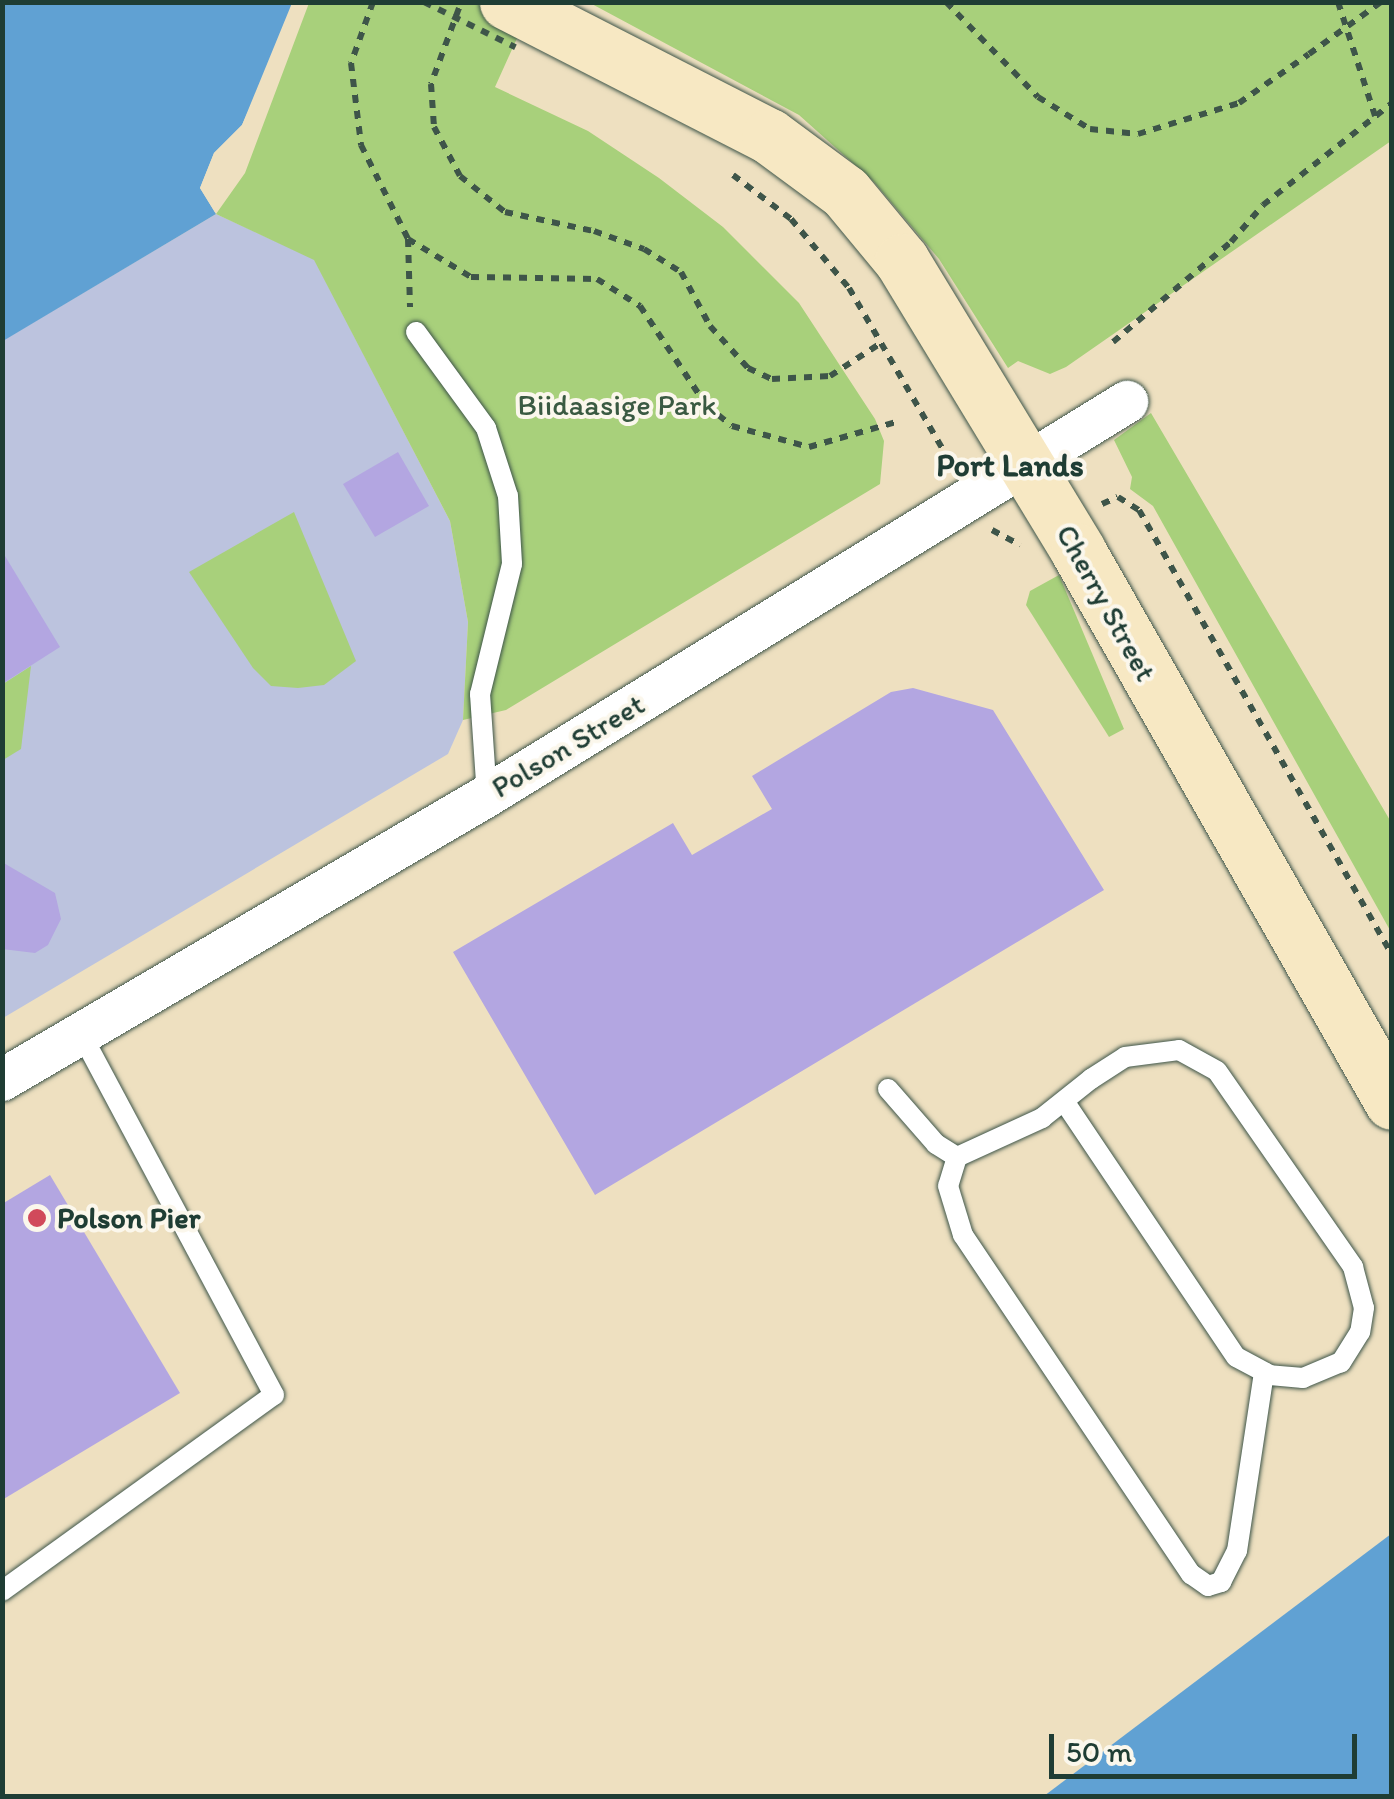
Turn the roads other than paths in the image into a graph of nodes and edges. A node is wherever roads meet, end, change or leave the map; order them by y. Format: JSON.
{"nodes":[{"id":1,"x":521,"y":30,"type":"edge"},
{"id":2,"x":416,"y":332,"type":"road end"},
{"id":3,"x":1127,"y":402,"type":"dead end"},
{"id":4,"x":1026,"y":462,"type":"junction"},
{"id":5,"x":487,"y":796,"type":"junction"},
{"id":6,"x":80,"y":1034,"type":"junction"},
{"id":7,"x":2,"y":1080,"type":"edge"},
{"id":8,"x":888,"y":1089,"type":"dead end"},
{"id":9,"x":1064,"y":1101,"type":"junction"},
{"id":10,"x":1392,"y":1102,"type":"edge"},
{"id":11,"x":957,"y":1157,"type":"junction"},
{"id":12,"x":1264,"y":1372,"type":"junction"},
{"id":13,"x":2,"y":1591,"type":"edge"}],
"edges":[{"from":1,"to":4,"type":"street","name":"Cherry Street"},
{"from":2,"to":5,"type":"lane"},
{"from":3,"to":4,"type":"street","name":"Polson Street"},
{"from":4,"to":5,"type":"street","name":"Polson Street"},
{"from":4,"to":10,"type":"street","name":"Cherry Street"},
{"from":5,"to":6,"type":"street","name":"Polson Street"},
{"from":6,"to":7,"type":"street","name":"Polson Street"},
{"from":6,"to":13,"type":"lane"},
{"from":8,"to":11,"type":"lane"},
{"from":9,"to":11,"type":"lane"},
{"from":9,"to":12,"type":"lane"},
{"from":9,"to":12,"type":"lane"},
{"from":11,"to":12,"type":"lane"}]}
